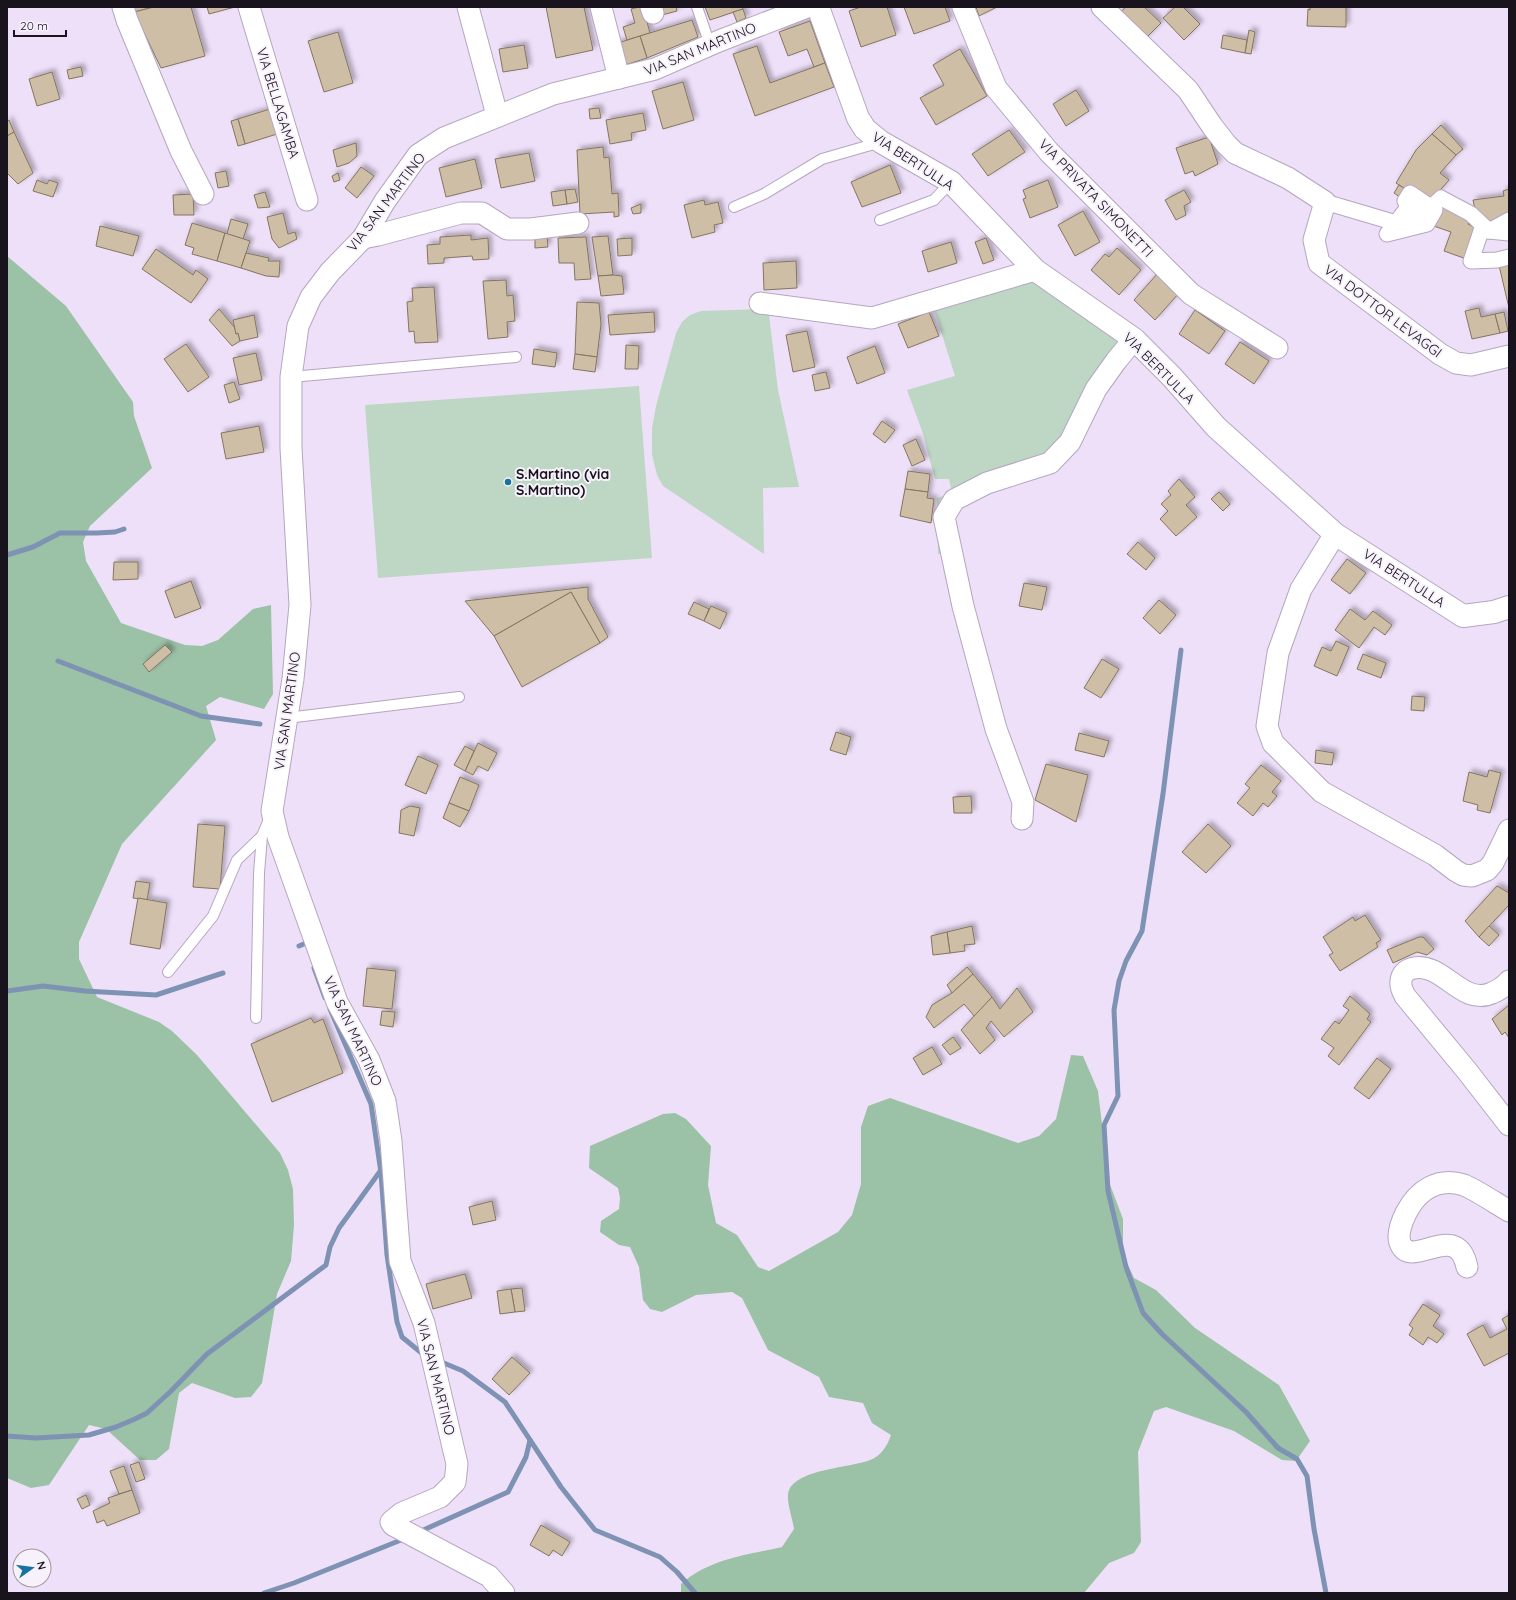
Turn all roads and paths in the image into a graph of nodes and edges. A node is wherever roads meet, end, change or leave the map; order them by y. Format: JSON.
{"nodes":[{"id":1,"x":123,"y":7,"type":"edge"},
{"id":2,"x":249,"y":7,"type":"edge"},
{"id":3,"x":468,"y":7,"type":"edge"},
{"id":4,"x":601,"y":7,"type":"edge"},
{"id":5,"x":697,"y":7,"type":"edge"},
{"id":6,"x":808,"y":7,"type":"edge"},
{"id":7,"x":818,"y":7,"type":"edge"},
{"id":8,"x":962,"y":7,"type":"edge"},
{"id":9,"x":1102,"y":7,"type":"edge"},
{"id":10,"x":710,"y":45,"type":"junction"},
{"id":11,"x":619,"y":78,"type":"junction"},
{"id":12,"x":497,"y":115,"type":"junction"},
{"id":13,"x":881,"y":142,"type":"junction"},
{"id":14,"x":951,"y":182,"type":"junction"},
{"id":15,"x":203,"y":194,"type":"dead end"},
{"id":16,"x":307,"y":200,"type":"dead end"},
{"id":17,"x":1325,"y":202,"type":"junction"},
{"id":18,"x":734,"y":207,"type":"dead end"},
{"id":19,"x":1431,"y":207,"type":"junction"},
{"id":20,"x":880,"y":220,"type":"dead end"},
{"id":21,"x":1509,"y":220,"type":"edge"},
{"id":22,"x":578,"y":223,"type":"dead end"},
{"id":23,"x":1396,"y":223,"type":"junction"},
{"id":24,"x":1488,"y":231,"type":"junction"},
{"id":25,"x":1509,"y":233,"type":"edge"},
{"id":26,"x":363,"y":238,"type":"junction"},
{"id":27,"x":1509,"y":257,"type":"edge"},
{"id":28,"x":1035,"y":270,"type":"junction"},
{"id":29,"x":760,"y":303,"type":"dead end"},
{"id":30,"x":1134,"y":339,"type":"junction"},
{"id":31,"x":1277,"y":348,"type":"dead end"},
{"id":32,"x":1509,"y":356,"type":"edge"},
{"id":33,"x":516,"y":357,"type":"dead end"},
{"id":34,"x":291,"y":378,"type":"junction"},
{"id":35,"x":1335,"y":534,"type":"junction"},
{"id":36,"x":1509,"y":607,"type":"edge"},
{"id":37,"x":459,"y":697,"type":"dead end"},
{"id":38,"x":287,"y":718,"type":"junction"},
{"id":39,"x":272,"y":811,"type":"junction"},
{"id":40,"x":1022,"y":818,"type":"dead end"},
{"id":41,"x":1509,"y":830,"type":"edge"},
{"id":42,"x":262,"y":836,"type":"junction"},
{"id":43,"x":168,"y":972,"type":"dead end"},
{"id":44,"x":1509,"y":981,"type":"edge"},
{"id":45,"x":256,"y":1018,"type":"dead end"},
{"id":46,"x":1509,"y":1125,"type":"edge"},
{"id":47,"x":1509,"y":1212,"type":"edge"},
{"id":48,"x":1467,"y":1267,"type":"dead end"},
{"id":49,"x":504,"y":1593,"type":"edge"}],
"edges":[{"from":1,"to":15,"type":"street"},
{"from":2,"to":16,"type":"street","name":"VIA BELLAGAMBA"},
{"from":3,"to":12,"type":"street"},
{"from":4,"to":11,"type":"street"},
{"from":5,"to":10,"type":"lane"},
{"from":6,"to":10,"type":"street","name":"VIA SAN MARTINO"},
{"from":7,"to":13,"type":"street","name":"VIA BERTULLA"},
{"from":8,"to":31,"type":"street","name":"VIA PRIVATA SIMONETTI"},
{"from":9,"to":17,"type":"street"},
{"from":10,"to":11,"type":"street","name":"VIA SAN MARTINO"},
{"from":11,"to":12,"type":"street","name":"VIA SAN MARTINO"},
{"from":12,"to":26,"type":"street","name":"VIA SAN MARTINO"},
{"from":13,"to":14,"type":"street","name":"VIA BERTULLA"},
{"from":13,"to":18,"type":"lane"},
{"from":14,"to":20,"type":"lane"},
{"from":14,"to":28,"type":"street","name":"VIA BERTULLA"},
{"from":17,"to":23,"type":"street"},
{"from":17,"to":32,"type":"street","name":"VIA DOTTOR LEVAGGI"},
{"from":19,"to":23,"type":"street"},
{"from":19,"to":23,"type":"street"},
{"from":19,"to":24,"type":"street"},
{"from":21,"to":24,"type":"street"},
{"from":22,"to":26,"type":"street"},
{"from":24,"to":25,"type":"street"},
{"from":24,"to":27,"type":"street"},
{"from":26,"to":34,"type":"street","name":"VIA SAN MARTINO"},
{"from":28,"to":29,"type":"street"},
{"from":28,"to":30,"type":"street","name":"VIA BERTULLA"},
{"from":30,"to":35,"type":"street","name":"VIA BERTULLA"},
{"from":30,"to":40,"type":"street"},
{"from":33,"to":34,"type":"lane"},
{"from":34,"to":38,"type":"street","name":"VIA SAN MARTINO"},
{"from":35,"to":36,"type":"street","name":"VIA BERTULLA"},
{"from":35,"to":41,"type":"street"},
{"from":37,"to":38,"type":"lane"},
{"from":38,"to":39,"type":"street","name":"VIA SAN MARTINO"},
{"from":39,"to":42,"type":"lane"},
{"from":39,"to":49,"type":"street","name":"VIA SAN MARTINO"},
{"from":42,"to":43,"type":"lane"},
{"from":42,"to":45,"type":"lane"},
{"from":44,"to":46,"type":"street"},
{"from":47,"to":48,"type":"street"}]}
